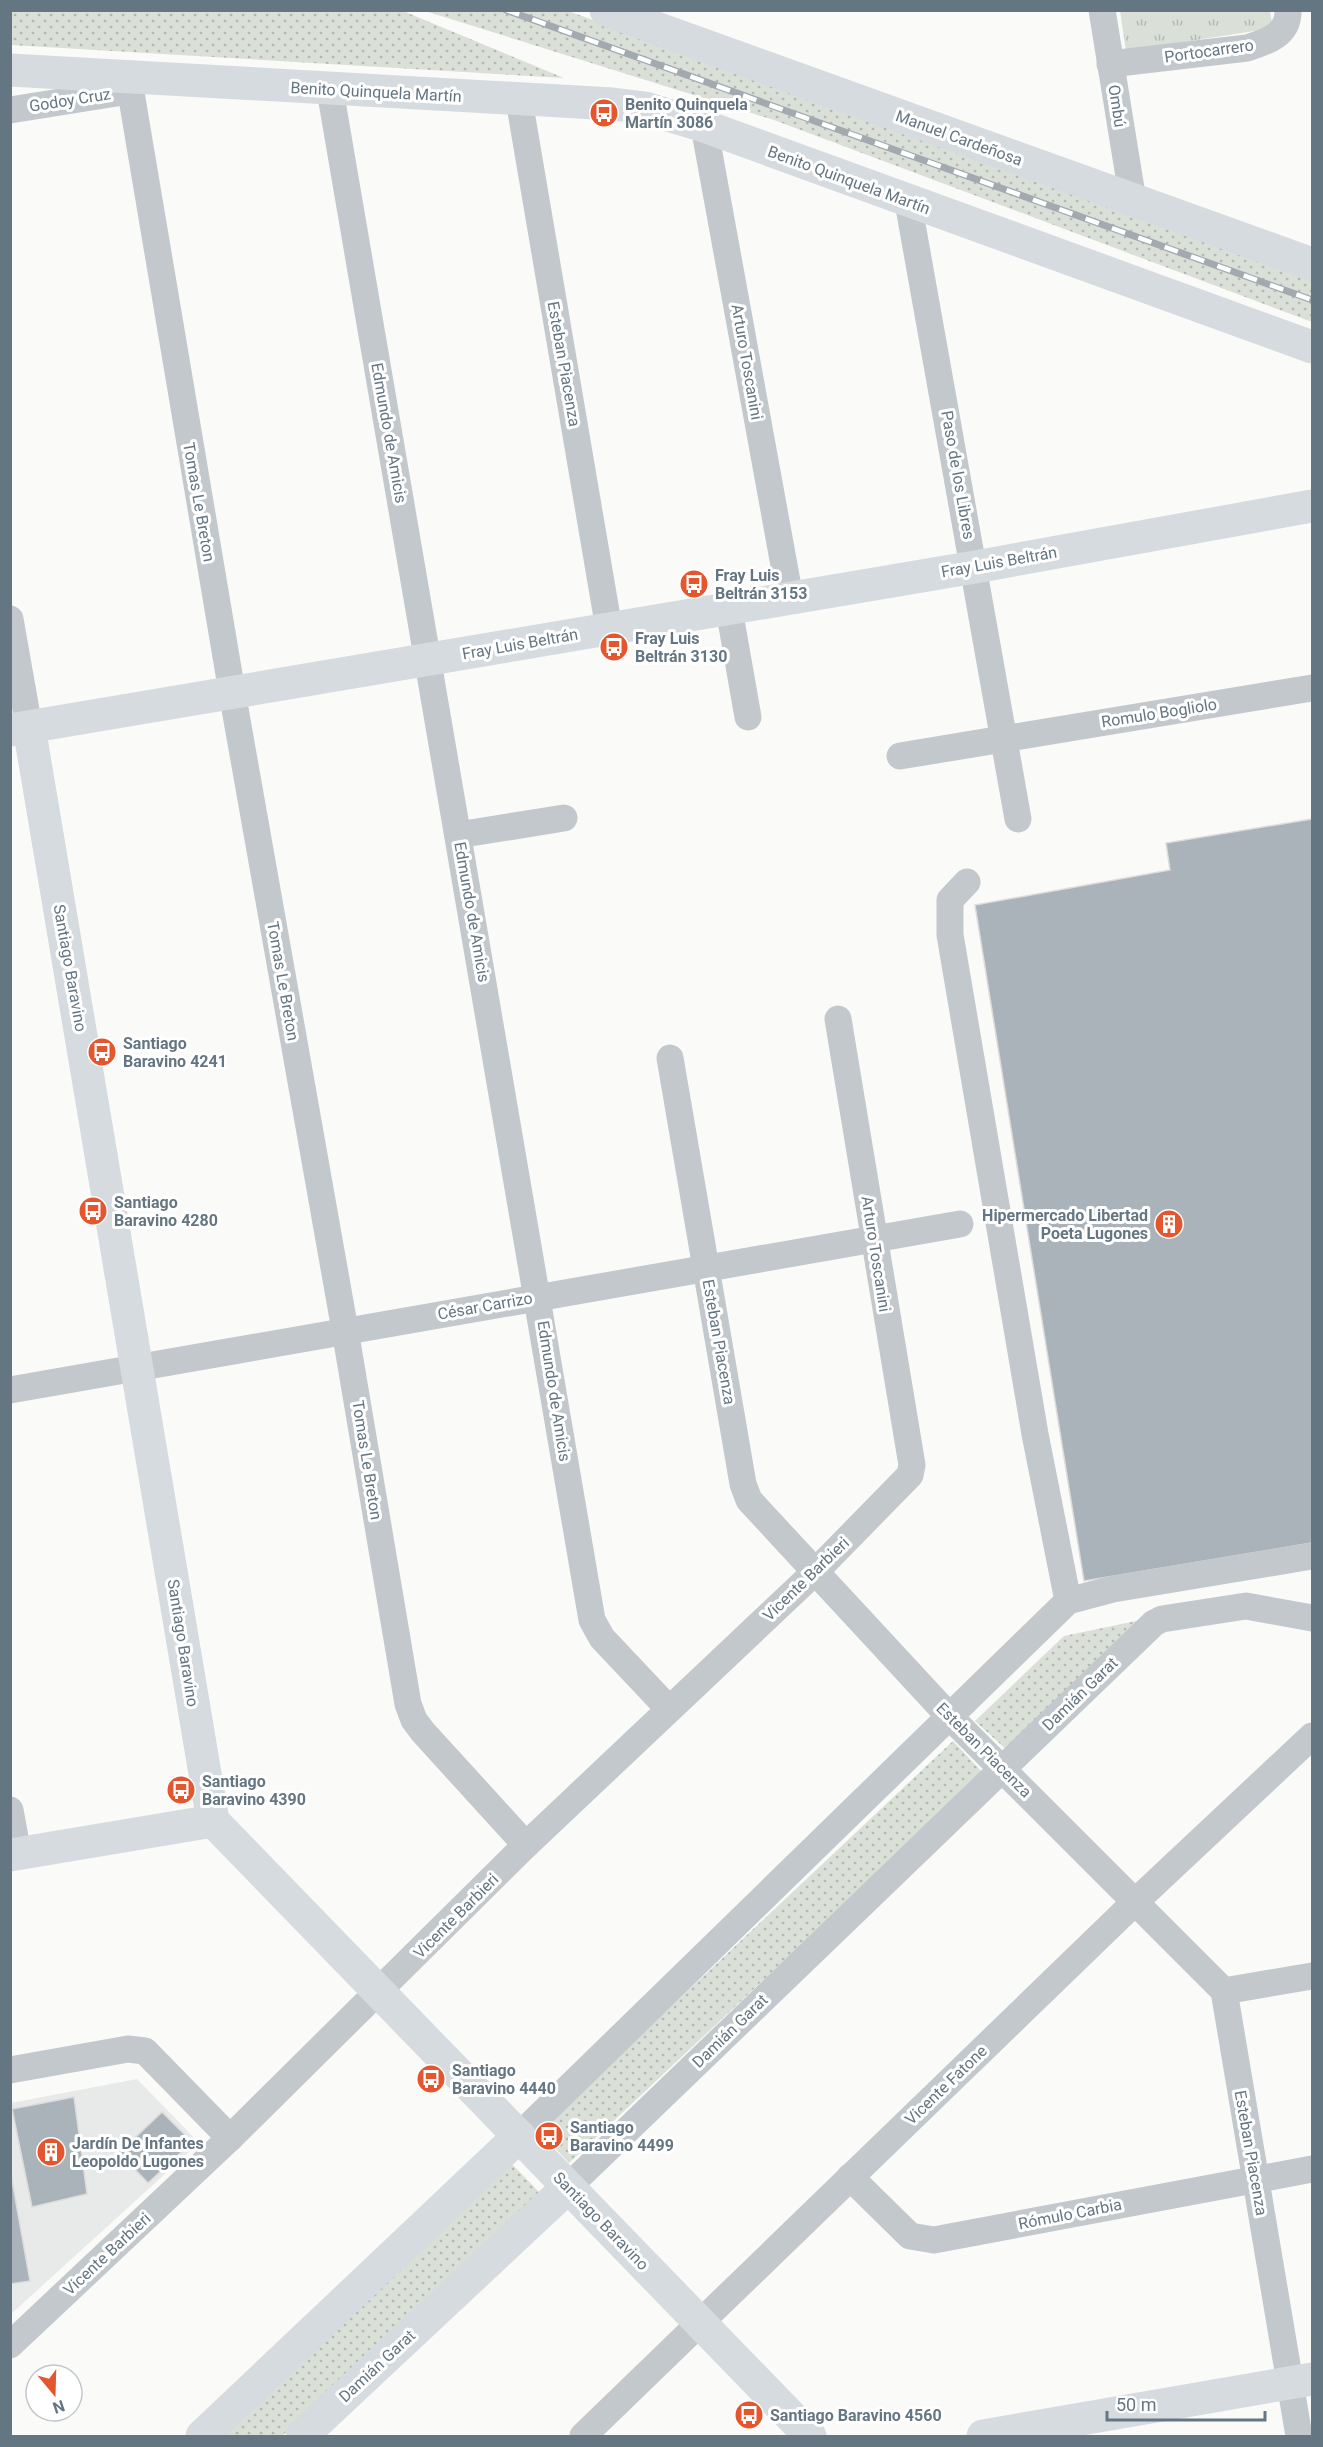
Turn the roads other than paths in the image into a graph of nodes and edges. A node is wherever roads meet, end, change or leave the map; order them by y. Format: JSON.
{"nodes":[{"id":1,"x":606,"y":10,"type":"edge"},
{"id":2,"x":1102,"y":10,"type":"edge"},
{"id":3,"x":1288,"y":10,"type":"edge"},
{"id":4,"x":666,"y":21,"type":"edge"},
{"id":5,"x":1110,"y":64,"type":"junction"},
{"id":6,"x":10,"y":70,"type":"edge"},
{"id":7,"x":129,"y":83,"type":"junction"},
{"id":8,"x":330,"y":90,"type":"junction"},
{"id":9,"x":519,"y":100,"type":"junction"},
{"id":10,"x":10,"y":110,"type":"edge"},
{"id":11,"x":704,"y":126,"type":"junction"},
{"id":12,"x":908,"y":201,"type":"junction"},
{"id":13,"x":1133,"y":201,"type":"junction"},
{"id":14,"x":1312,"y":264,"type":"edge"},
{"id":15,"x":1312,"y":347,"type":"edge"},
{"id":16,"x":1312,"y":506,"type":"edge"},
{"id":17,"x":975,"y":567,"type":"junction"},
{"id":18,"x":790,"y":598,"type":"junction"},
{"id":19,"x":729,"y":609,"type":"junction"},
{"id":20,"x":10,"y":619,"type":"edge"},
{"id":21,"x":609,"y":629,"type":"junction"},
{"id":22,"x":428,"y":659,"type":"junction"},
{"id":23,"x":1312,"y":688,"type":"edge"},
{"id":24,"x":232,"y":692,"type":"junction"},
{"id":25,"x":748,"y":717,"type":"dead end"},
{"id":26,"x":20,"y":728,"type":"edge"},
{"id":27,"x":1005,"y":739,"type":"junction"},
{"id":28,"x":900,"y":756,"type":"dead end"},
{"id":29,"x":564,"y":818,"type":"dead end"},
{"id":30,"x":1018,"y":819,"type":"dead end"},
{"id":31,"x":459,"y":835,"type":"junction"},
{"id":32,"x":967,"y":882,"type":"dead end"},
{"id":33,"x":838,"y":1019,"type":"dead end"},
{"id":34,"x":670,"y":1058,"type":"dead end"},
{"id":35,"x":960,"y":1224,"type":"dead end"},
{"id":36,"x":873,"y":1238,"type":"junction"},
{"id":37,"x":706,"y":1269,"type":"junction"},
{"id":38,"x":539,"y":1297,"type":"junction"},
{"id":39,"x":345,"y":1330,"type":"junction"},
{"id":40,"x":137,"y":1366,"type":"junction"},
{"id":41,"x":10,"y":1390,"type":"edge"},
{"id":42,"x":902,"y":1486,"type":"joint"},
{"id":43,"x":1312,"y":1556,"type":"edge"},
{"id":44,"x":816,"y":1571,"type":"junction"},
{"id":45,"x":1068,"y":1601,"type":"junction"},
{"id":46,"x":1312,"y":1618,"type":"edge"},
{"id":47,"x":668,"y":1708,"type":"junction"},
{"id":48,"x":950,"y":1717,"type":"junction"},
{"id":49,"x":1312,"y":1737,"type":"edge"},
{"id":50,"x":1002,"y":1769,"type":"junction"},
{"id":51,"x":10,"y":1810,"type":"edge"},
{"id":52,"x":213,"y":1821,"type":"junction"},
{"id":53,"x":526,"y":1845,"type":"junction"},
{"id":54,"x":14,"y":1854,"type":"edge"},
{"id":55,"x":1134,"y":1904,"type":"junction"},
{"id":56,"x":1312,"y":1976,"type":"edge"},
{"id":57,"x":380,"y":1992,"type":"junction"},
{"id":58,"x":1224,"y":1992,"type":"junction"},
{"id":59,"x":10,"y":2070,"type":"edge"},
{"id":60,"x":519,"y":2136,"type":"junction"},
{"id":61,"x":230,"y":2138,"type":"junction"},
{"id":62,"x":1312,"y":2169,"type":"edge"},
{"id":63,"x":850,"y":2177,"type":"junction"},
{"id":64,"x":1256,"y":2178,"type":"junction"},
{"id":65,"x":567,"y":2188,"type":"junction"},
{"id":66,"x":700,"y":2322,"type":"junction"},
{"id":67,"x":10,"y":2345,"type":"edge"},
{"id":68,"x":1301,"y":2381,"type":"edge"},
{"id":69,"x":202,"y":2436,"type":"edge"},
{"id":70,"x":302,"y":2436,"type":"edge"},
{"id":71,"x":583,"y":2436,"type":"edge"},
{"id":72,"x":810,"y":2436,"type":"edge"},
{"id":73,"x":983,"y":2436,"type":"edge"},
{"id":74,"x":1299,"y":2436,"type":"edge"}],
"edges":[{"from":1,"to":4,"type":"main road","name":"Manuel Cardeñosa"},
{"from":2,"to":5,"type":"street","name":"Ombú"},
{"from":3,"to":5,"type":"street","name":"Portocarrero"},
{"from":4,"to":13,"type":"main road","name":"Manuel Cardeñosa"},
{"from":5,"to":13,"type":"street","name":"Ombú"},
{"from":6,"to":7,"type":"main road","name":"Benito Quinquela Martín"},
{"from":7,"to":8,"type":"main road","name":"Benito Quinquela Martín"},
{"from":7,"to":10,"type":"street","name":"Godoy Cruz"},
{"from":7,"to":24,"type":"street","name":"Tomas Le Breton"},
{"from":8,"to":9,"type":"main road","name":"Benito Quinquela Martín"},
{"from":8,"to":22,"type":"street","name":"Edmundo de Amicis"},
{"from":9,"to":11,"type":"main road","name":"Benito Quinquela Martín"},
{"from":9,"to":21,"type":"street","name":"Esteban Piacenza"},
{"from":11,"to":12,"type":"main road","name":"Benito Quinquela Martín"},
{"from":11,"to":18,"type":"street","name":"Arturo Toscanini"},
{"from":12,"to":15,"type":"main road","name":"Benito Quinquela Martín"},
{"from":12,"to":17,"type":"street","name":"Paso de los Libres"},
{"from":13,"to":14,"type":"main road","name":"Manuel Cardeñosa"},
{"from":16,"to":17,"type":"main road","name":"Fray Luis Beltrán"},
{"from":17,"to":18,"type":"main road","name":"Fray Luis Beltrán"},
{"from":17,"to":27,"type":"street","name":"Paso de los Libres"},
{"from":18,"to":19,"type":"main road","name":"Fray Luis Beltrán"},
{"from":19,"to":21,"type":"main road","name":"Fray Luis Beltrán"},
{"from":19,"to":25,"type":"street"},
{"from":20,"to":26,"type":"street","name":"Santiago Baravino"},
{"from":21,"to":22,"type":"main road","name":"Fray Luis Beltrán"},
{"from":22,"to":24,"type":"main road","name":"Fray Luis Beltrán"},
{"from":22,"to":31,"type":"street","name":"Edmundo de Amicis"},
{"from":23,"to":27,"type":"street","name":"Romulo Bogliolo"},
{"from":24,"to":26,"type":"main road","name":"Fray Luis Beltrán"},
{"from":24,"to":39,"type":"street","name":"Tomas Le Breton"},
{"from":26,"to":40,"type":"main road","name":"Santiago Baravino"},
{"from":27,"to":28,"type":"street","name":"Romulo Bogliolo"},
{"from":27,"to":30,"type":"street","name":"Paso de los Libres"},
{"from":29,"to":31,"type":"street"},
{"from":31,"to":38,"type":"street","name":"Edmundo de Amicis"},
{"from":32,"to":45,"type":"street"},
{"from":33,"to":36,"type":"street","name":"Arturo Toscanini"},
{"from":34,"to":37,"type":"street","name":"Esteban Piacenza"},
{"from":35,"to":36,"type":"street","name":"César Carrizo"},
{"from":36,"to":37,"type":"street","name":"César Carrizo"},
{"from":36,"to":42,"type":"street","name":"Arturo Toscanini"},
{"from":37,"to":38,"type":"street","name":"César Carrizo"},
{"from":37,"to":44,"type":"street","name":"Esteban Piacenza"},
{"from":38,"to":39,"type":"street","name":"César Carrizo"},
{"from":38,"to":47,"type":"street","name":"Edmundo de Amicis"},
{"from":39,"to":40,"type":"street","name":"César Carrizo"},
{"from":39,"to":53,"type":"street","name":"Tomas Le Breton"},
{"from":40,"to":41,"type":"street","name":"César Carrizo"},
{"from":40,"to":52,"type":"main road","name":"Santiago Baravino"},
{"from":42,"to":44,"type":"street","name":"Vicente Barbieri"},
{"from":43,"to":45,"type":"street"},
{"from":44,"to":47,"type":"street","name":"Vicente Barbieri"},
{"from":44,"to":48,"type":"street","name":"Esteban Piacenza"},
{"from":45,"to":48,"type":"street"},
{"from":46,"to":50,"type":"street","name":"Damián Garat"},
{"from":47,"to":53,"type":"street","name":"Vicente Barbieri"},
{"from":48,"to":50,"type":"street","name":"Esteban Piacenza"},
{"from":48,"to":60,"type":"street"},
{"from":49,"to":55,"type":"street","name":"Vicente Fatone"},
{"from":50,"to":55,"type":"street","name":"Esteban Piacenza"},
{"from":50,"to":65,"type":"street","name":"Damián Garat"},
{"from":51,"to":54,"type":"street"},
{"from":52,"to":54,"type":"main road"},
{"from":52,"to":57,"type":"main road","name":"Santiago Baravino"},
{"from":53,"to":57,"type":"street","name":"Vicente Barbieri"},
{"from":55,"to":58,"type":"street","name":"Esteban Piacenza"},
{"from":55,"to":63,"type":"street","name":"Vicente Fatone"},
{"from":56,"to":58,"type":"street"},
{"from":57,"to":60,"type":"main road","name":"Santiago Baravino"},
{"from":57,"to":61,"type":"street","name":"Vicente Barbieri"},
{"from":58,"to":64,"type":"street","name":"Esteban Piacenza"},
{"from":59,"to":61,"type":"street"},
{"from":60,"to":65,"type":"main road","name":"Santiago Baravino"},
{"from":60,"to":69,"type":"main road"},
{"from":61,"to":67,"type":"street","name":"Vicente Barbieri"},
{"from":62,"to":64,"type":"street","name":"Rómulo Carbia"},
{"from":63,"to":64,"type":"street","name":"Rómulo Carbia"},
{"from":63,"to":66,"type":"street","name":"Vicente Fatone"},
{"from":64,"to":68,"type":"street","name":"Esteban Piacenza"},
{"from":65,"to":66,"type":"main road","name":"Santiago Baravino"},
{"from":65,"to":70,"type":"main road","name":"Damián Garat"},
{"from":66,"to":71,"type":"street","name":"Vicente Fatone"},
{"from":66,"to":72,"type":"main road","name":"Santiago Baravino"},
{"from":68,"to":73,"type":"main road"},
{"from":68,"to":74,"type":"street","name":"Esteban Piacenza"}]}
